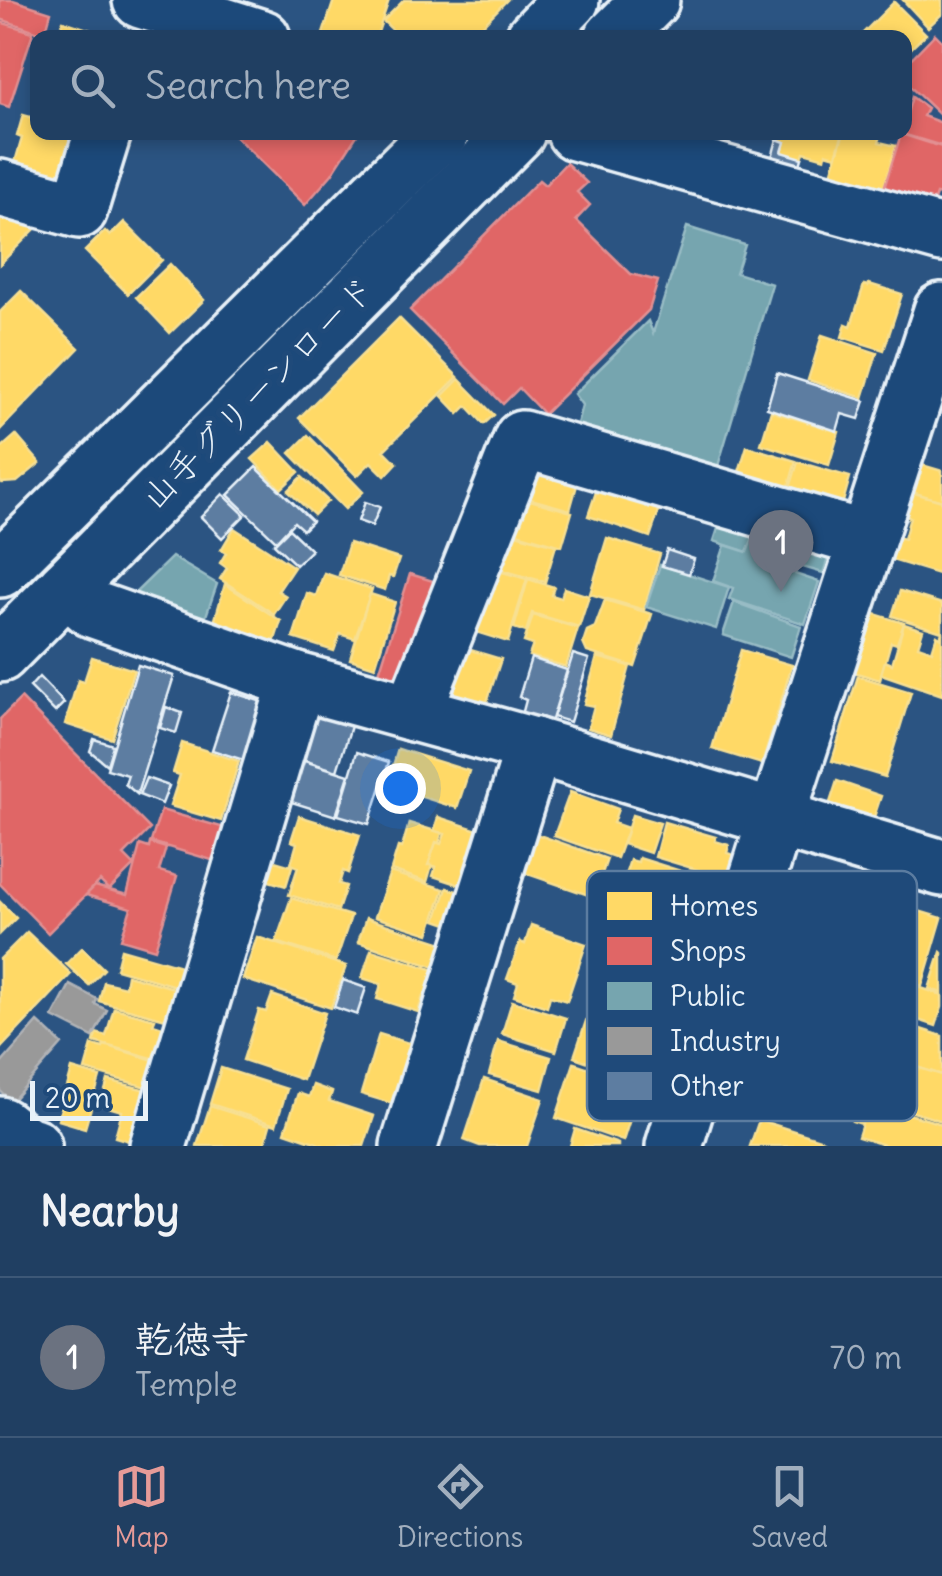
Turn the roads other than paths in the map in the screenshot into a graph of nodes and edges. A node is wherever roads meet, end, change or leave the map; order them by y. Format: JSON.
{"nodes":[{"id":1,"x":143,"y":0,"type":"edge"},
{"id":2,"x":651,"y":0,"type":"edge"},
{"id":3,"x":134,"y":30,"type":"edge"},
{"id":4,"x":237,"y":30,"type":"edge"},
{"id":5,"x":621,"y":30,"type":"edge"},
{"id":6,"x":101,"y":140,"type":"edge"},
{"id":7,"x":433,"y":140,"type":"edge"},
{"id":8,"x":508,"y":140,"type":"edge"},
{"id":9,"x":604,"y":140,"type":"edge"},
{"id":10,"x":0,"y":188,"type":"edge"},
{"id":11,"x":942,"y":234,"type":"edge"},
{"id":12,"x":942,"y":311,"type":"edge"},
{"id":13,"x":867,"y":540,"type":"junction"},
{"id":14,"x":8,"y":545,"type":"edge"},
{"id":15,"x":66,"y":588,"type":"junction"},
{"id":16,"x":0,"y":654,"type":"edge"},
{"id":17,"x":298,"y":681,"type":"junction"},
{"id":18,"x":414,"y":714,"type":"junction"},
{"id":19,"x":534,"y":746,"type":"junction"},
{"id":20,"x":776,"y":819,"type":"junction"},
{"id":21,"x":942,"y":868,"type":"edge"},
{"id":22,"x":760,"y":871,"type":"edge"},
{"id":23,"x":682,"y":1121,"type":"edge"},
{"id":24,"x":0,"y":1125,"type":"edge"},
{"id":25,"x":33,"y":1146,"type":"edge"},
{"id":26,"x":158,"y":1146,"type":"edge"},
{"id":27,"x":409,"y":1146,"type":"edge"},
{"id":28,"x":674,"y":1146,"type":"edge"}],
"edges":[{"from":1,"to":3,"type":"street"},
{"from":1,"to":4,"type":"street"},
{"from":2,"to":5,"type":"street"},
{"from":6,"to":10,"type":"street"},
{"from":7,"to":14,"type":"street","name":"山手グリーンロード"},
{"from":8,"to":15,"type":"street","name":"山手グリーンロード"},
{"from":9,"to":11,"type":"street"},
{"from":12,"to":13,"type":"street"},
{"from":13,"to":18,"type":"street"},
{"from":13,"to":20,"type":"street"},
{"from":15,"to":16,"type":"street","name":"山手グリーンロード"},
{"from":15,"to":17,"type":"street"},
{"from":17,"to":18,"type":"street"},
{"from":17,"to":26,"type":"street"},
{"from":18,"to":19,"type":"street"},
{"from":19,"to":20,"type":"street"},
{"from":19,"to":27,"type":"street"},
{"from":20,"to":21,"type":"street"},
{"from":20,"to":22,"type":"street"},
{"from":23,"to":28,"type":"street"},
{"from":24,"to":25,"type":"street"}]}
